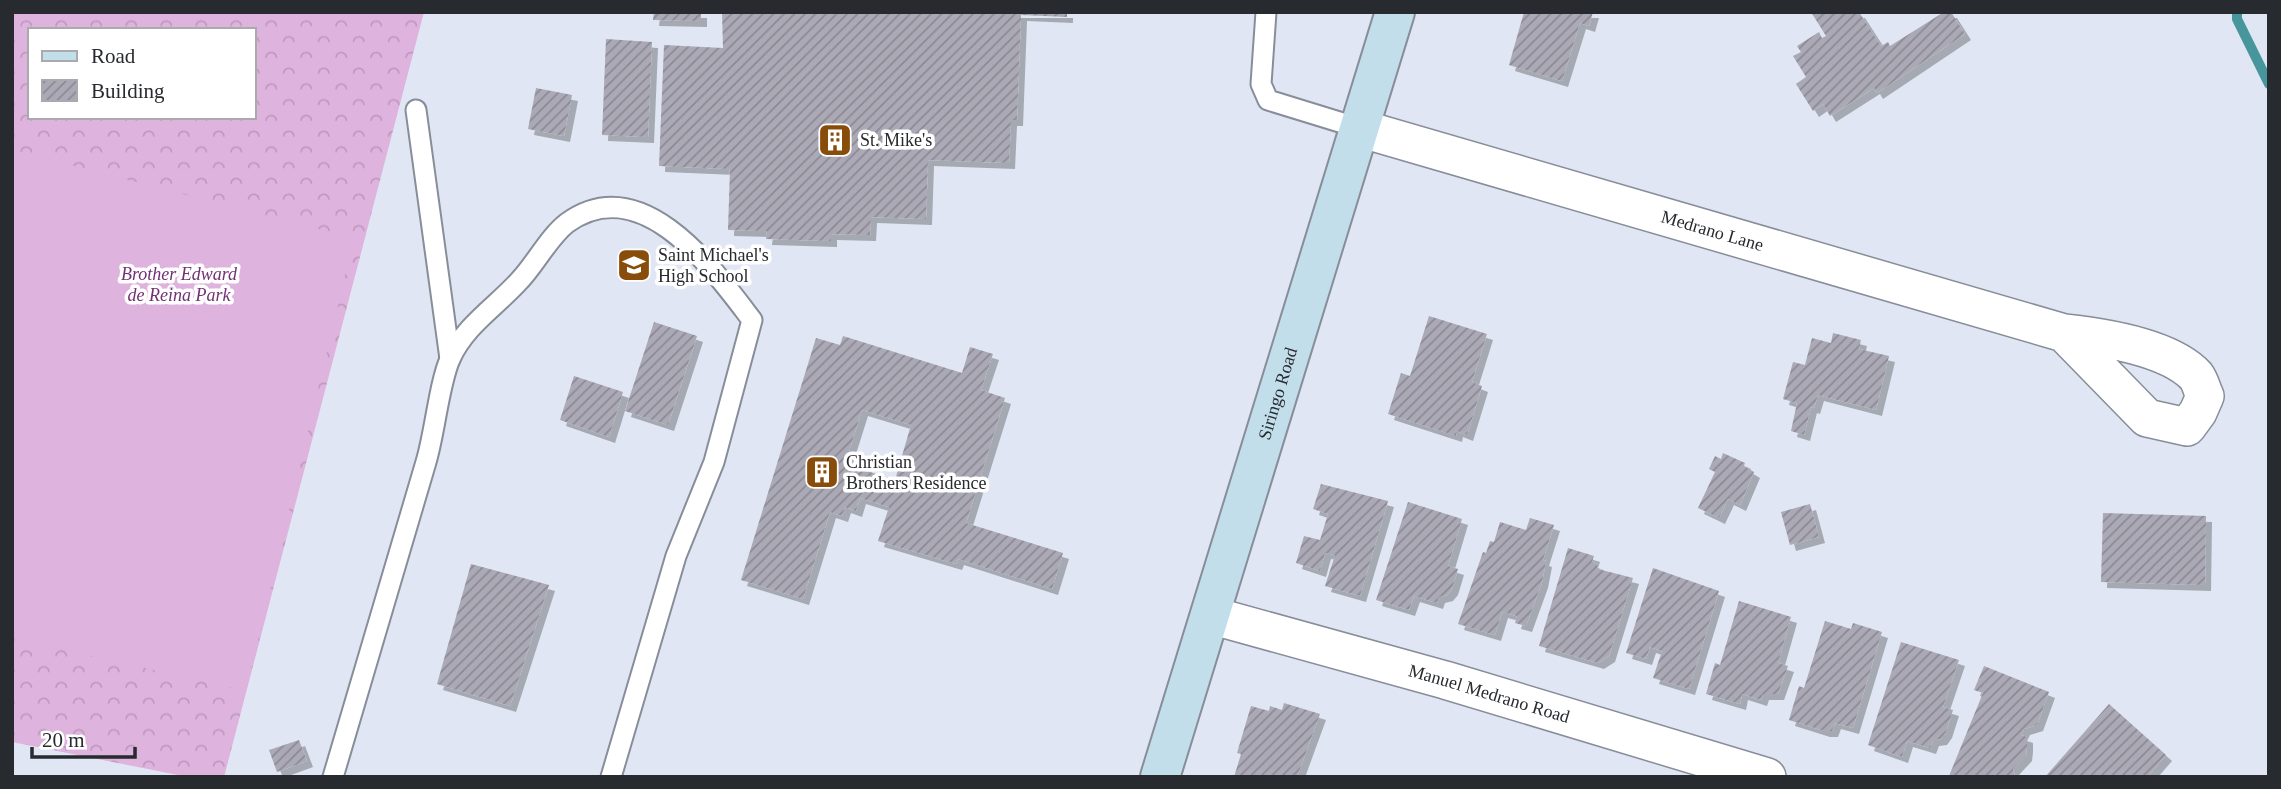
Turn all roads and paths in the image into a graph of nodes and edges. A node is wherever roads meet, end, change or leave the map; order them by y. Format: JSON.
{"nodes":[{"id":1,"x":1266,"y":12,"type":"edge"},
{"id":2,"x":1395,"y":12,"type":"edge"},
{"id":3,"x":416,"y":110,"type":"dead end"},
{"id":4,"x":1359,"y":128,"type":"junction"},
{"id":5,"x":2064,"y":333,"type":"dead end"},
{"id":6,"x":450,"y":359,"type":"junction"},
{"id":7,"x":1210,"y":615,"type":"junction"},
{"id":8,"x":333,"y":777,"type":"edge"},
{"id":9,"x":611,"y":777,"type":"edge"},
{"id":10,"x":1160,"y":777,"type":"edge"},
{"id":11,"x":1767,"y":777,"type":"edge"}],
"edges":[{"from":1,"to":4,"type":"lane"},
{"from":2,"to":4,"type":"street","name":"Siringo Road"},
{"from":3,"to":6,"type":"lane"},
{"from":4,"to":5,"type":"street","name":"Medrano Lane"},
{"from":4,"to":7,"type":"street","name":"Siringo Road"},
{"from":6,"to":8,"type":"lane"},
{"from":6,"to":9,"type":"lane"},
{"from":7,"to":10,"type":"street","name":"Siringo Road"},
{"from":7,"to":11,"type":"street","name":"Manuel Medrano Road"}]}
